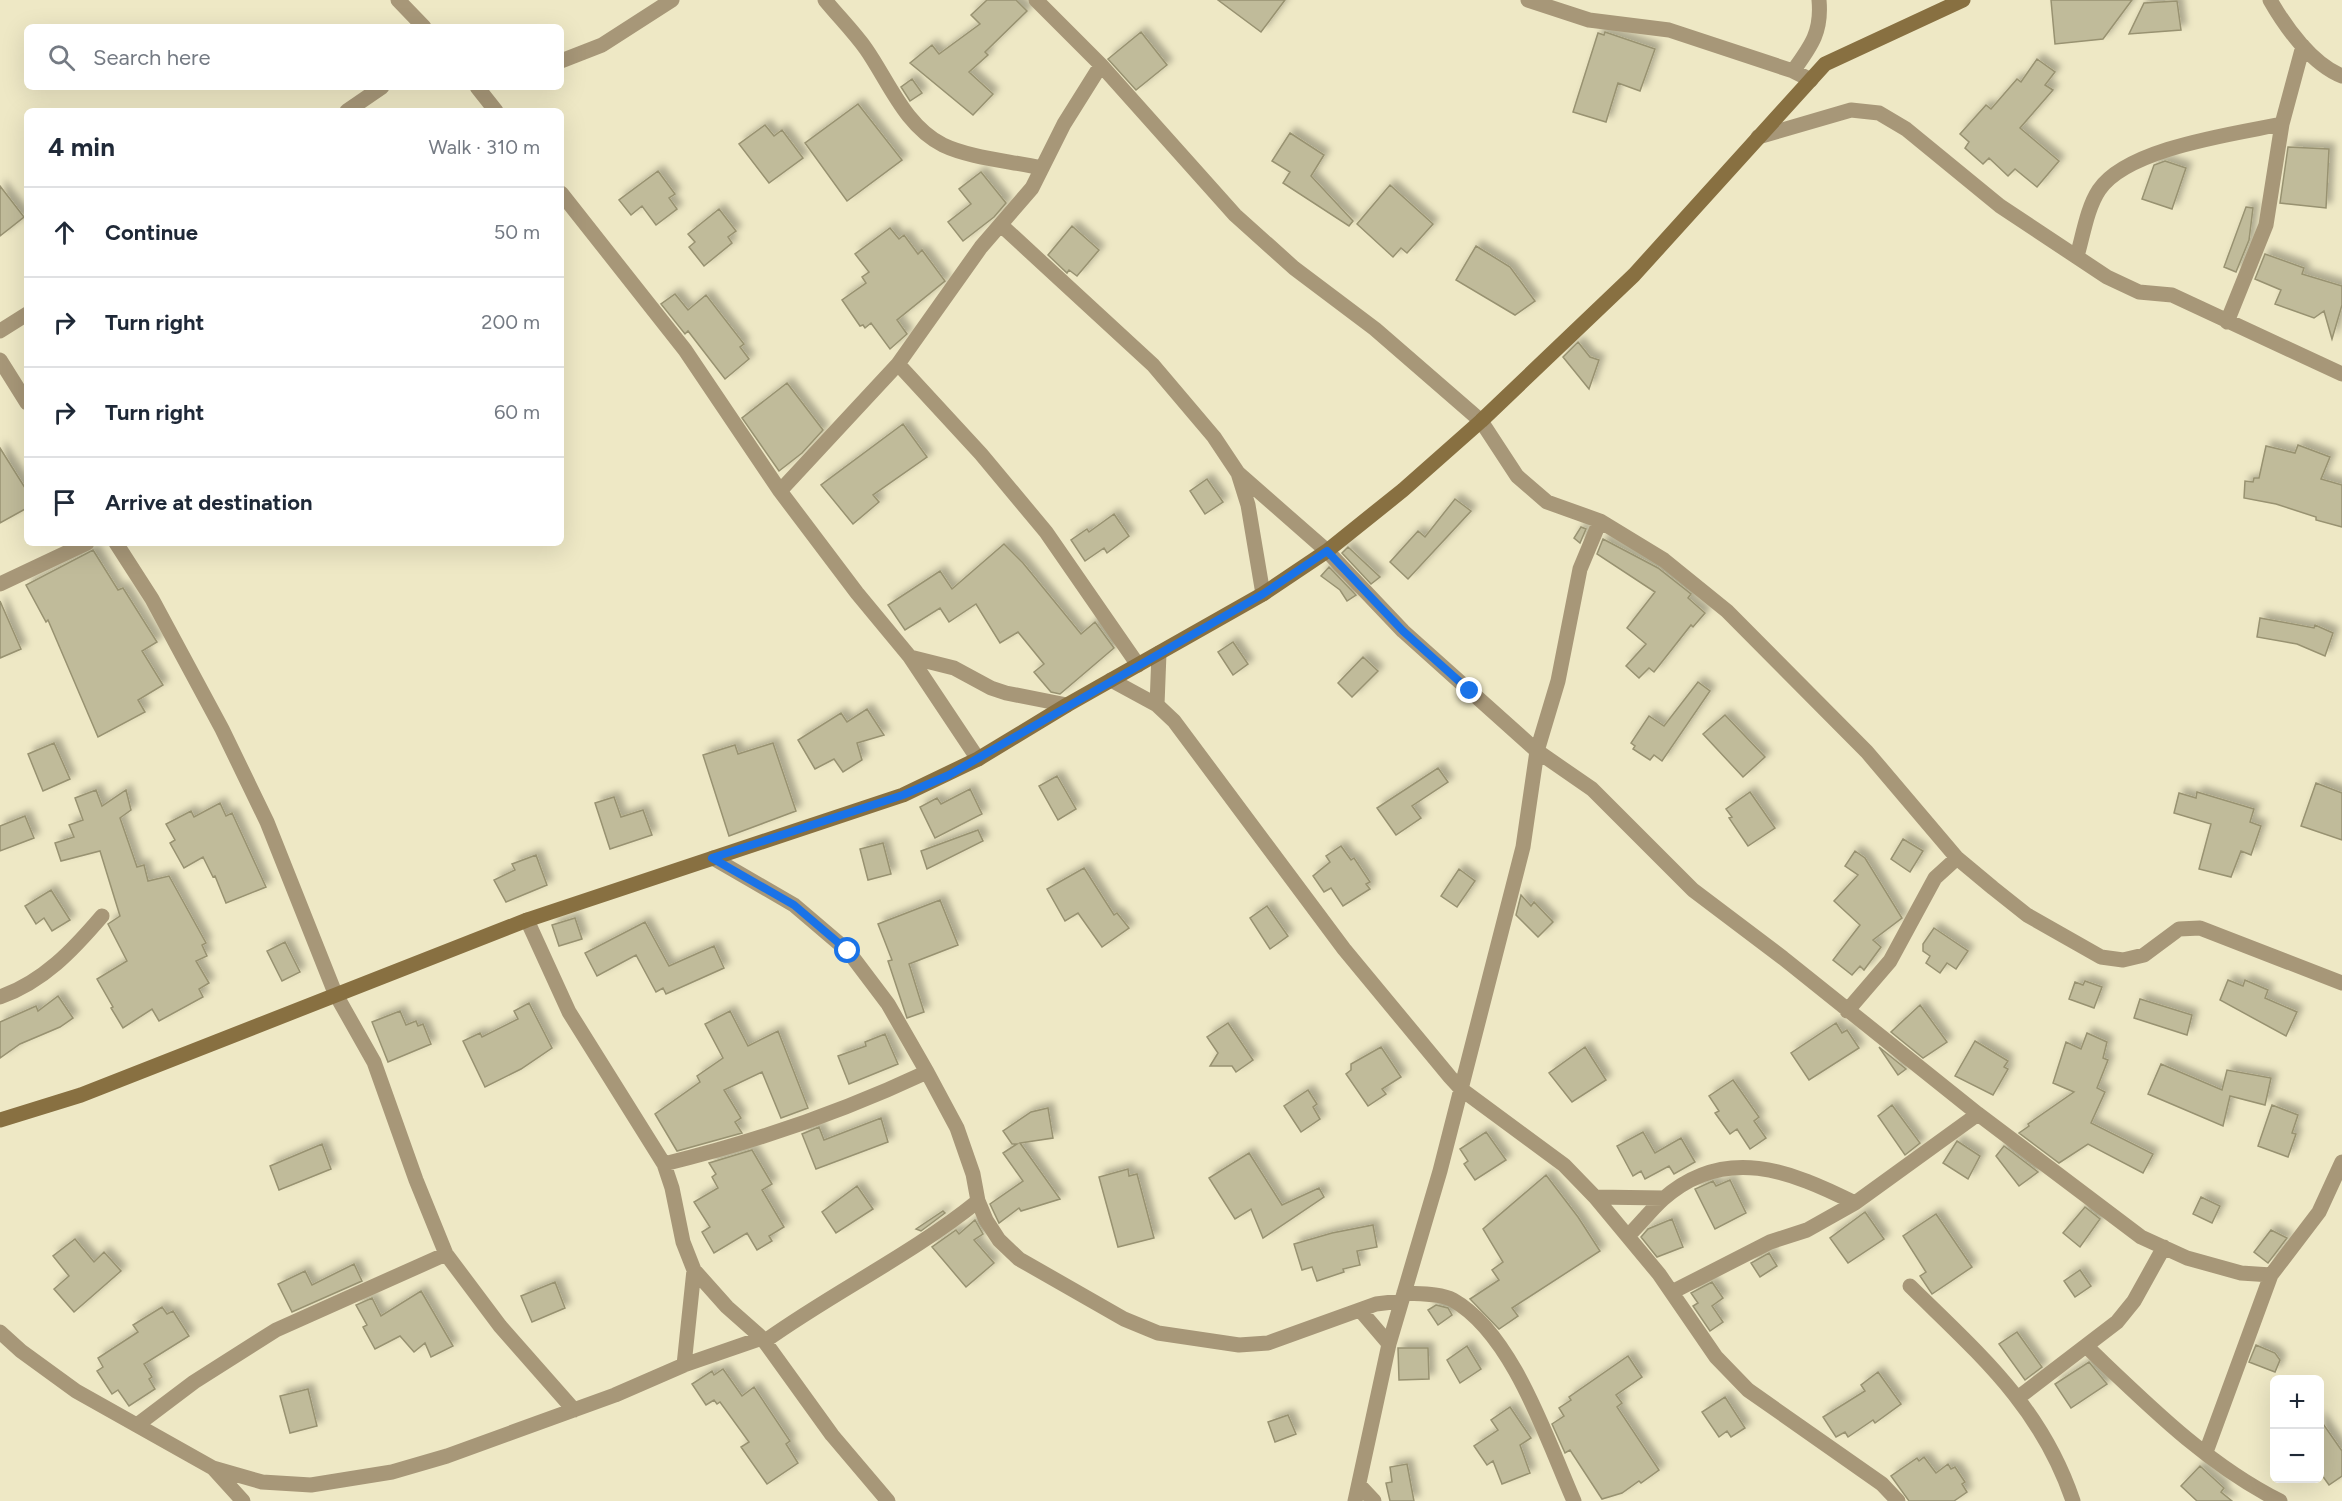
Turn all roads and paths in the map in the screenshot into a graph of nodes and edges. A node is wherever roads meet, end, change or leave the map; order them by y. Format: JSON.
{"nodes":[{"id":1,"x":398,"y":0,"type":"edge"},
{"id":2,"x":672,"y":0,"type":"edge"},
{"id":3,"x":825,"y":0,"type":"edge"},
{"id":4,"x":1036,"y":0,"type":"edge"},
{"id":5,"x":1528,"y":0,"type":"edge"},
{"id":6,"x":1819,"y":0,"type":"edge"},
{"id":7,"x":1963,"y":0,"type":"edge"},
{"id":8,"x":2270,"y":0,"type":"edge"},
{"id":9,"x":421,"y":24,"type":"edge"},
{"id":10,"x":2303,"y":46,"type":"junction"},
{"id":11,"x":564,"y":61,"type":"edge"},
{"id":12,"x":1101,"y":64,"type":"junction"},
{"id":13,"x":1793,"y":71,"type":"junction"},
{"id":14,"x":2342,"y":76,"type":"edge"},
{"id":15,"x":1811,"y":80,"type":"junction"},
{"id":16,"x":378,"y":90,"type":"edge"},
{"id":17,"x":479,"y":90,"type":"edge"},
{"id":18,"x":351,"y":108,"type":"edge"},
{"id":19,"x":494,"y":108,"type":"edge"},
{"id":20,"x":2282,"y":124,"type":"junction"},
{"id":21,"x":1758,"y":137,"type":"junction"},
{"id":22,"x":1041,"y":168,"type":"junction"},
{"id":23,"x":564,"y":197,"type":"edge"},
{"id":24,"x":1001,"y":225,"type":"junction"},
{"id":25,"x":2077,"y":256,"type":"junction"},
{"id":26,"x":24,"y":316,"type":"edge"},
{"id":27,"x":2227,"y":322,"type":"junction"},
{"id":28,"x":0,"y":331,"type":"edge"},
{"id":29,"x":0,"y":360,"type":"edge"},
{"id":30,"x":898,"y":364,"type":"junction"},
{"id":31,"x":2342,"y":374,"type":"edge"},
{"id":32,"x":24,"y":398,"type":"edge"},
{"id":33,"x":1481,"y":421,"type":"junction"},
{"id":34,"x":1239,"y":473,"type":"junction"},
{"id":35,"x":780,"y":491,"type":"junction"},
{"id":36,"x":1600,"y":521,"type":"junction"},
{"id":37,"x":81,"y":546,"type":"edge"},
{"id":38,"x":118,"y":546,"type":"edge"},
{"id":39,"x":1327,"y":551,"type":"junction"},
{"id":40,"x":0,"y":584,"type":"edge"},
{"id":41,"x":1263,"y":594,"type":"junction"},
{"id":42,"x":1159,"y":653,"type":"junction"},
{"id":43,"x":910,"y":657,"type":"junction"},
{"id":44,"x":1138,"y":664,"type":"junction"},
{"id":45,"x":1111,"y":680,"type":"junction"},
{"id":46,"x":1067,"y":705,"type":"junction"},
{"id":47,"x":1157,"y":705,"type":"junction"},
{"id":48,"x":1538,"y":752,"type":"junction"},
{"id":49,"x":978,"y":759,"type":"junction"},
{"id":50,"x":712,"y":858,"type":"junction"},
{"id":51,"x":1957,"y":858,"type":"junction"},
{"id":52,"x":102,"y":916,"type":"dead end"},
{"id":53,"x":526,"y":920,"type":"junction"},
{"id":54,"x":2342,"y":983,"type":"edge"},
{"id":55,"x":335,"y":993,"type":"junction"},
{"id":56,"x":0,"y":997,"type":"edge"},
{"id":57,"x":1847,"y":1011,"type":"junction"},
{"id":58,"x":927,"y":1072,"type":"junction"},
{"id":59,"x":1461,"y":1089,"type":"junction"},
{"id":60,"x":1978,"y":1114,"type":"junction"},
{"id":61,"x":0,"y":1120,"type":"edge"},
{"id":62,"x":2342,"y":1162,"type":"edge"},
{"id":63,"x":664,"y":1164,"type":"junction"},
{"id":64,"x":1595,"y":1197,"type":"junction"},
{"id":65,"x":1664,"y":1198,"type":"junction"},
{"id":66,"x":978,"y":1201,"type":"junction"},
{"id":67,"x":1855,"y":1203,"type":"junction"},
{"id":68,"x":1628,"y":1236,"type":"junction"},
{"id":69,"x":2164,"y":1247,"type":"junction"},
{"id":70,"x":446,"y":1254,"type":"junction"},
{"id":71,"x":694,"y":1270,"type":"junction"},
{"id":72,"x":2271,"y":1275,"type":"junction"},
{"id":73,"x":1910,"y":1286,"type":"dead end"},
{"id":74,"x":1672,"y":1292,"type":"junction"},
{"id":75,"x":1402,"y":1297,"type":"junction"},
{"id":76,"x":1360,"y":1310,"type":"junction"},
{"id":77,"x":0,"y":1332,"type":"edge"},
{"id":78,"x":764,"y":1340,"type":"junction"},
{"id":79,"x":1389,"y":1344,"type":"junction"},
{"id":80,"x":2086,"y":1346,"type":"junction"},
{"id":81,"x":684,"y":1365,"type":"junction"},
{"id":82,"x":2019,"y":1397,"type":"junction"},
{"id":83,"x":574,"y":1410,"type":"junction"},
{"id":84,"x":137,"y":1425,"type":"junction"},
{"id":85,"x":2205,"y":1452,"type":"junction"},
{"id":86,"x":213,"y":1468,"type":"junction"},
{"id":87,"x":1359,"y":1485,"type":"junction"},
{"id":88,"x":243,"y":1501,"type":"edge"},
{"id":89,"x":888,"y":1501,"type":"edge"},
{"id":90,"x":1355,"y":1501,"type":"edge"},
{"id":91,"x":1374,"y":1501,"type":"edge"},
{"id":92,"x":1574,"y":1501,"type":"edge"},
{"id":93,"x":1898,"y":1501,"type":"edge"},
{"id":94,"x":2073,"y":1501,"type":"edge"},
{"id":95,"x":2280,"y":1501,"type":"edge"}],
"edges":[{"from":1,"to":9,"type":"street"},
{"from":2,"to":11,"type":"street"},
{"from":3,"to":22,"type":"street"},
{"from":4,"to":12,"type":"street"},
{"from":5,"to":13,"type":"street"},
{"from":6,"to":13,"type":"street"},
{"from":7,"to":15,"type":"street"},
{"from":8,"to":10,"type":"street"},
{"from":10,"to":14,"type":"street"},
{"from":10,"to":20,"type":"street"},
{"from":12,"to":22,"type":"street"},
{"from":12,"to":33,"type":"street"},
{"from":13,"to":15,"type":"street"},
{"from":15,"to":21,"type":"street"},
{"from":16,"to":18,"type":"street"},
{"from":17,"to":19,"type":"street"},
{"from":20,"to":25,"type":"street"},
{"from":20,"to":27,"type":"street"},
{"from":21,"to":25,"type":"street"},
{"from":21,"to":33,"type":"street"},
{"from":22,"to":24,"type":"street"},
{"from":23,"to":35,"type":"street"},
{"from":24,"to":30,"type":"street"},
{"from":24,"to":34,"type":"street"},
{"from":25,"to":27,"type":"street"},
{"from":26,"to":28,"type":"street"},
{"from":27,"to":31,"type":"street"},
{"from":29,"to":32,"type":"street"},
{"from":30,"to":35,"type":"street"},
{"from":30,"to":44,"type":"street"},
{"from":33,"to":36,"type":"street"},
{"from":33,"to":39,"type":"street"},
{"from":34,"to":39,"type":"street"},
{"from":34,"to":41,"type":"street"},
{"from":35,"to":43,"type":"street"},
{"from":36,"to":48,"type":"street"},
{"from":36,"to":51,"type":"street"},
{"from":37,"to":40,"type":"street"},
{"from":38,"to":55,"type":"street"},
{"from":39,"to":41,"type":"street"},
{"from":39,"to":48,"type":"street"},
{"from":41,"to":42,"type":"street"},
{"from":42,"to":44,"type":"street"},
{"from":42,"to":47,"type":"street"},
{"from":43,"to":46,"type":"street"},
{"from":43,"to":49,"type":"street"},
{"from":44,"to":45,"type":"street"},
{"from":45,"to":46,"type":"street"},
{"from":45,"to":47,"type":"street"},
{"from":46,"to":49,"type":"street"},
{"from":47,"to":59,"type":"street"},
{"from":48,"to":57,"type":"street"},
{"from":48,"to":59,"type":"street"},
{"from":49,"to":50,"type":"street"},
{"from":50,"to":53,"type":"street"},
{"from":50,"to":58,"type":"street"},
{"from":51,"to":54,"type":"street"},
{"from":51,"to":57,"type":"street"},
{"from":52,"to":56,"type":"street"},
{"from":53,"to":55,"type":"street"},
{"from":53,"to":63,"type":"street"},
{"from":55,"to":61,"type":"street"},
{"from":55,"to":70,"type":"street"},
{"from":57,"to":60,"type":"street"},
{"from":58,"to":63,"type":"street"},
{"from":58,"to":66,"type":"street"},
{"from":59,"to":64,"type":"street"},
{"from":59,"to":75,"type":"street"},
{"from":60,"to":67,"type":"street"},
{"from":60,"to":69,"type":"street"},
{"from":62,"to":72,"type":"street"},
{"from":63,"to":71,"type":"street"},
{"from":64,"to":65,"type":"street"},
{"from":64,"to":68,"type":"street"},
{"from":65,"to":67,"type":"street"},
{"from":65,"to":68,"type":"street"},
{"from":66,"to":76,"type":"street"},
{"from":66,"to":78,"type":"street"},
{"from":67,"to":74,"type":"street"},
{"from":68,"to":74,"type":"street"},
{"from":69,"to":72,"type":"street"},
{"from":69,"to":80,"type":"street"},
{"from":70,"to":83,"type":"street"},
{"from":70,"to":84,"type":"street"},
{"from":71,"to":78,"type":"street"},
{"from":71,"to":81,"type":"street"},
{"from":72,"to":85,"type":"street"},
{"from":73,"to":82,"type":"street"},
{"from":74,"to":93,"type":"street"},
{"from":75,"to":76,"type":"street"},
{"from":75,"to":79,"type":"street"},
{"from":75,"to":92,"type":"street"},
{"from":76,"to":79,"type":"street"},
{"from":77,"to":84,"type":"street"},
{"from":78,"to":81,"type":"street"},
{"from":78,"to":89,"type":"street"},
{"from":79,"to":87,"type":"street"},
{"from":80,"to":82,"type":"street"},
{"from":80,"to":85,"type":"street"},
{"from":81,"to":83,"type":"street"},
{"from":82,"to":94,"type":"street"},
{"from":83,"to":86,"type":"street"},
{"from":84,"to":86,"type":"street"},
{"from":85,"to":95,"type":"street"},
{"from":86,"to":88,"type":"street"},
{"from":87,"to":90,"type":"street"},
{"from":87,"to":91,"type":"street"}]}
